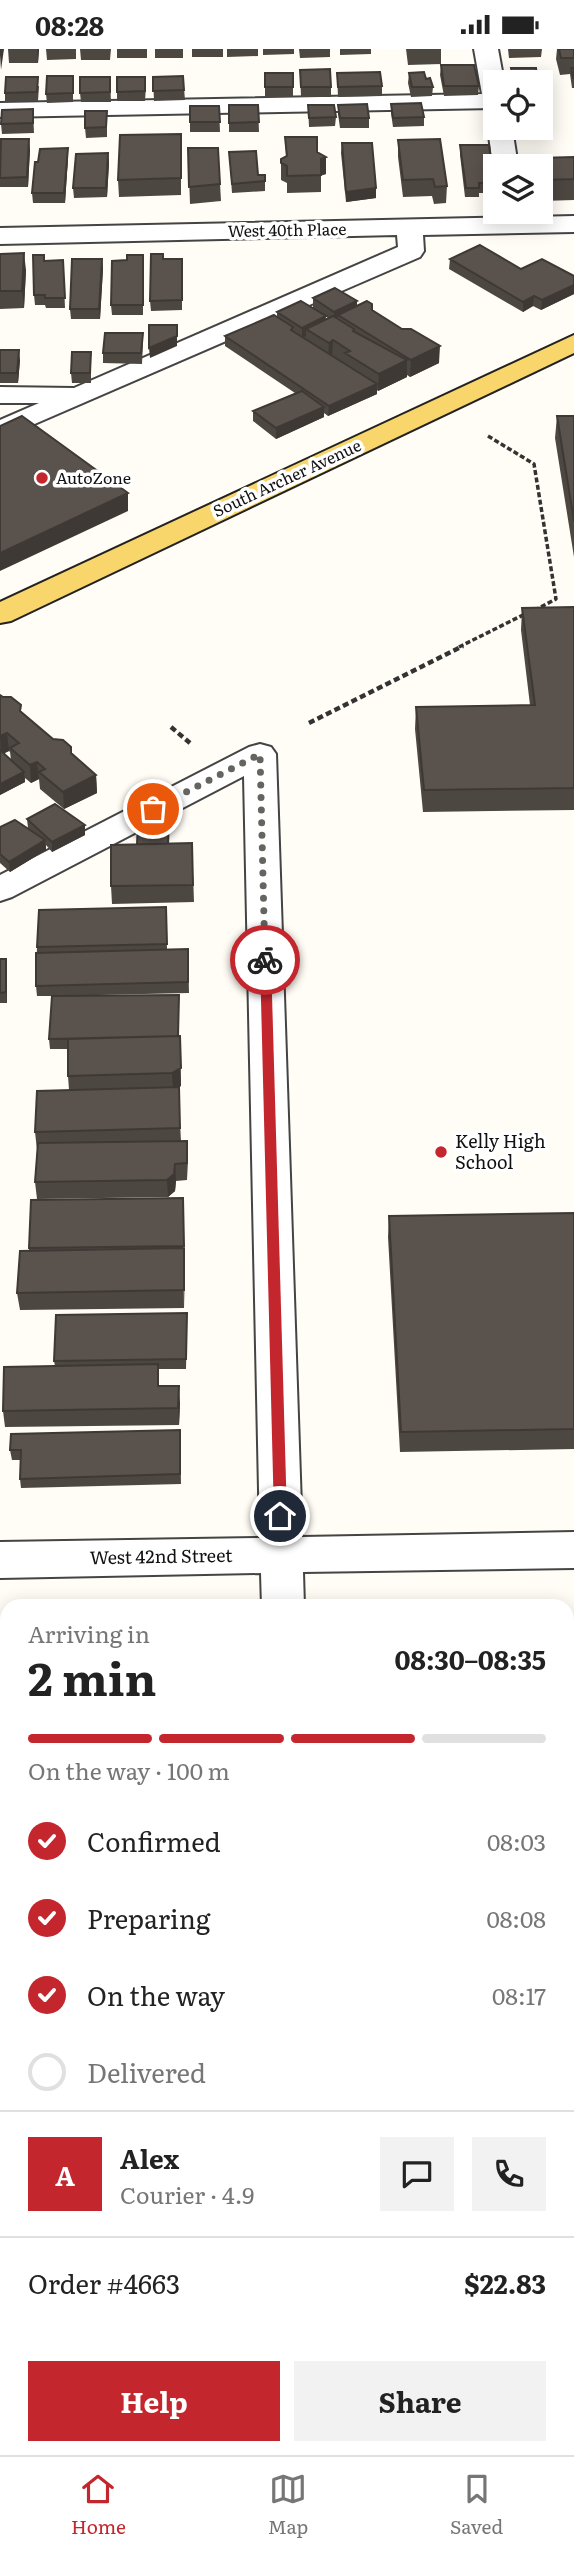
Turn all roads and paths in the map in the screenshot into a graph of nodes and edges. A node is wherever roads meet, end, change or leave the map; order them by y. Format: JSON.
{"nodes":[{"id":1,"x":486,"y":49,"type":"edge"},
{"id":2,"x":490,"y":70,"type":"edge"},
{"id":3,"x":483,"y":101,"type":"edge"},
{"id":4,"x":0,"y":110,"type":"edge"},
{"id":5,"x":483,"y":221,"type":"edge"},
{"id":6,"x":553,"y":222,"type":"edge"},
{"id":7,"x":574,"y":224,"type":"edge"},
{"id":8,"x":409,"y":227,"type":"junction"},
{"id":9,"x":0,"y":236,"type":"edge"},
{"id":10,"x":574,"y":343,"type":"edge"},
{"id":11,"x":85,"y":393,"type":"junction"},
{"id":12,"x":0,"y":395,"type":"edge"},
{"id":13,"x":0,"y":430,"type":"edge"},
{"id":14,"x":488,"y":436,"type":"dead end"},
{"id":15,"x":0,"y":614,"type":"edge"},
{"id":16,"x":309,"y":723,"type":"dead end"},
{"id":17,"x":171,"y":727,"type":"dead end"},
{"id":18,"x":190,"y":743,"type":"dead end"},
{"id":19,"x":0,"y":889,"type":"edge"},
{"id":20,"x":574,"y":1550,"type":"edge"},
{"id":21,"x":281,"y":1555,"type":"junction"},
{"id":22,"x":0,"y":1560,"type":"edge"},
{"id":23,"x":283,"y":1599,"type":"edge"}],
"edges":[{"from":1,"to":2,"type":"street"},
{"from":3,"to":4,"type":"street"},
{"from":5,"to":8,"type":"street","name":"West 40th Place"},
{"from":6,"to":7,"type":"street","name":"West 40th Place"},
{"from":8,"to":9,"type":"street","name":"West 40th Place"},
{"from":8,"to":11,"type":"street"},
{"from":10,"to":15,"type":"main road","name":"South Archer Avenue"},
{"from":11,"to":12,"type":"street"},
{"from":11,"to":13,"type":"street"},
{"from":14,"to":16,"type":"path"},
{"from":17,"to":18,"type":"path"},
{"from":19,"to":21,"type":"street"},
{"from":20,"to":21,"type":"street","name":"West 42nd Street"},
{"from":21,"to":22,"type":"street","name":"West 42nd Street"},
{"from":21,"to":23,"type":"street"}]}
